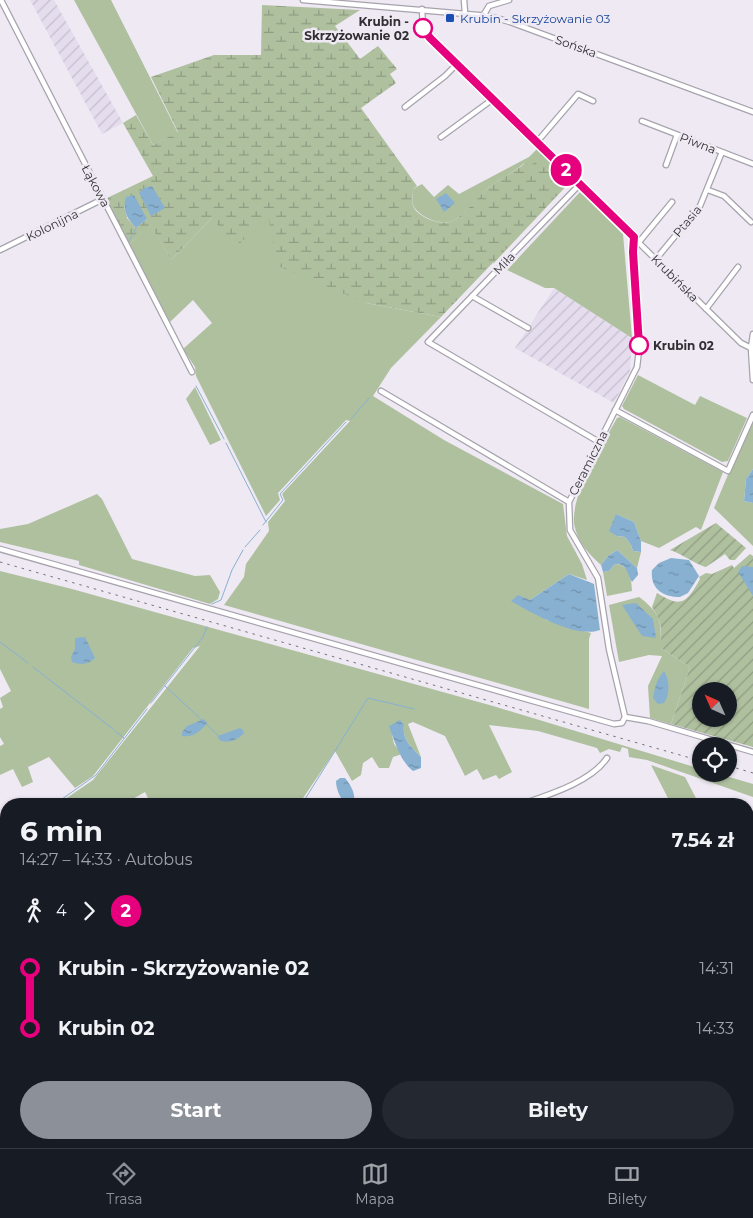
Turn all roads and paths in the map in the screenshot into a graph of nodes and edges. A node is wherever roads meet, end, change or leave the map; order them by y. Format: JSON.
{"nodes":[{"id":1,"x":1,"y":0,"type":"edge"},
{"id":2,"x":303,"y":0,"type":"edge"},
{"id":3,"x":464,"y":0,"type":"edge"},
{"id":4,"x":509,"y":0,"type":"edge"},
{"id":5,"x":422,"y":9,"type":"junction"},
{"id":6,"x":465,"y":13,"type":"junction"},
{"id":7,"x":483,"y":16,"type":"junction"},
{"id":8,"x":457,"y":64,"type":"junction"},
{"id":9,"x":493,"y":99,"type":"junction"},
{"id":10,"x":593,"y":101,"type":"dead end"},
{"id":11,"x":405,"y":107,"type":"dead end"},
{"id":12,"x":753,"y":112,"type":"edge"},
{"id":13,"x":642,"y":121,"type":"dead end"},
{"id":14,"x":677,"y":135,"type":"junction"},
{"id":15,"x":441,"y":137,"type":"dead end"},
{"id":16,"x":538,"y":142,"type":"junction"},
{"id":17,"x":722,"y":152,"type":"junction"},
{"id":18,"x":753,"y":164,"type":"edge"},
{"id":19,"x":666,"y":165,"type":"dead end"},
{"id":20,"x":580,"y":184,"type":"junction"},
{"id":21,"x":708,"y":190,"type":"junction"},
{"id":22,"x":103,"y":199,"type":"junction"},
{"id":23,"x":672,"y":202,"type":"dead end"},
{"id":24,"x":751,"y":222,"type":"dead end"},
{"id":25,"x":634,"y":237,"type":"junction"},
{"id":26,"x":639,"y":242,"type":"junction"},
{"id":27,"x":0,"y":250,"type":"edge"},
{"id":28,"x":656,"y":258,"type":"junction"},
{"id":29,"x":738,"y":267,"type":"dead end"},
{"id":30,"x":472,"y":296,"type":"junction"},
{"id":31,"x":706,"y":308,"type":"junction"},
{"id":32,"x":528,"y":328,"type":"dead end"},
{"id":33,"x":753,"y":334,"type":"edge"},
{"id":34,"x":751,"y":348,"type":"junction"},
{"id":35,"x":192,"y":372,"type":"dead end"},
{"id":36,"x":753,"y":380,"type":"edge"},
{"id":37,"x":381,"y":391,"type":"dead end"},
{"id":38,"x":615,"y":410,"type":"junction"},
{"id":39,"x":753,"y":415,"type":"edge"},
{"id":40,"x":599,"y":442,"type":"junction"},
{"id":41,"x":569,"y":502,"type":"junction"},
{"id":42,"x":0,"y":549,"type":"edge"},
{"id":43,"x":625,"y":717,"type":"junction"},
{"id":44,"x":753,"y":752,"type":"edge"},
{"id":45,"x":607,"y":758,"type":"dead end"},
{"id":46,"x":539,"y":798,"type":"edge"}],
"edges":[{"from":1,"to":22,"type":"street","name":"Łąkowa"},
{"from":2,"to":5,"type":"street","name":"Sońska"},
{"from":3,"to":6,"type":"street"},
{"from":4,"to":7,"type":"street"},
{"from":5,"to":6,"type":"street","name":"Sońska"},
{"from":5,"to":8,"type":"street","name":"Krubińska"},
{"from":6,"to":7,"type":"street","name":"Sońska"},
{"from":7,"to":12,"type":"street","name":"Sońska"},
{"from":8,"to":9,"type":"street","name":"Krubińska"},
{"from":8,"to":11,"type":"street"},
{"from":9,"to":15,"type":"street"},
{"from":9,"to":16,"type":"street","name":"Krubińska"},
{"from":10,"to":16,"type":"street"},
{"from":13,"to":14,"type":"street","name":"Piwna"},
{"from":14,"to":17,"type":"street","name":"Piwna"},
{"from":14,"to":19,"type":"street"},
{"from":16,"to":20,"type":"street","name":"Krubińska"},
{"from":17,"to":18,"type":"street","name":"Piwna"},
{"from":17,"to":21,"type":"street","name":"Ptasia"},
{"from":20,"to":25,"type":"street","name":"Krubińska"},
{"from":20,"to":30,"type":"street","name":"Miła"},
{"from":21,"to":24,"type":"street"},
{"from":21,"to":28,"type":"street","name":"Ptasia"},
{"from":22,"to":27,"type":"street","name":"Kolonijna"},
{"from":22,"to":35,"type":"street","name":"Łąkowa"},
{"from":23,"to":26,"type":"street"},
{"from":25,"to":26,"type":"street","name":"Krubińska"},
{"from":25,"to":38,"type":"street","name":"Ceramiczna"},
{"from":26,"to":28,"type":"street","name":"Krubińska"},
{"from":28,"to":31,"type":"street","name":"Krubińska"},
{"from":29,"to":31,"type":"street"},
{"from":30,"to":32,"type":"street"},
{"from":30,"to":40,"type":"street","name":"Miła"},
{"from":31,"to":34,"type":"street","name":"Krubińska"},
{"from":33,"to":34,"type":"street"},
{"from":34,"to":36,"type":"street"},
{"from":37,"to":41,"type":"street"},
{"from":38,"to":39,"type":"street"},
{"from":38,"to":40,"type":"street","name":"Ceramiczna"},
{"from":40,"to":41,"type":"street","name":"Ceramiczna"},
{"from":41,"to":43,"type":"street","name":"Ceramiczna"},
{"from":42,"to":43,"type":"street"},
{"from":43,"to":44,"type":"street"},
{"from":45,"to":46,"type":"street"}]}
